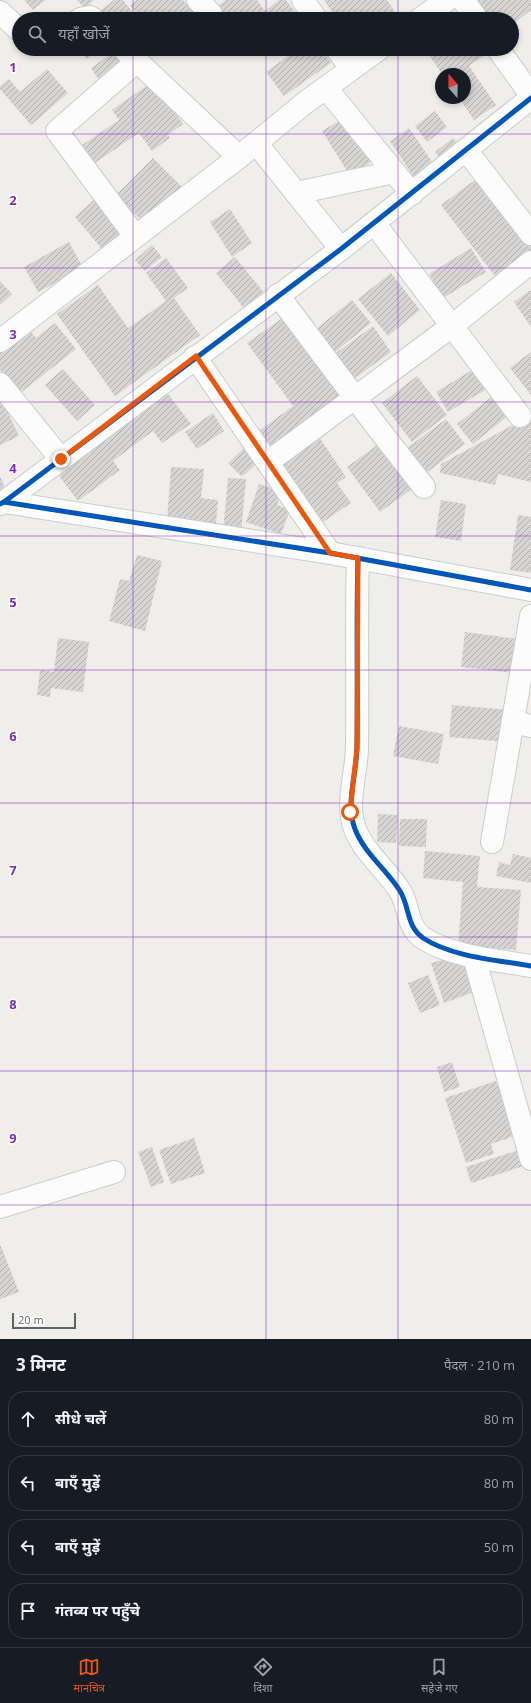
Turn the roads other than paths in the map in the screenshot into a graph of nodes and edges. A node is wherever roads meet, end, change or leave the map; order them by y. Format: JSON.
{"nodes":[{"id":1,"x":303,"y":0,"type":"edge"},
{"id":2,"x":446,"y":0,"type":"edge"},
{"id":3,"x":463,"y":0,"type":"edge"},
{"id":4,"x":0,"y":12,"type":"edge"},
{"id":5,"x":311,"y":12,"type":"edge"},
{"id":6,"x":430,"y":12,"type":"edge"},
{"id":7,"x":472,"y":12,"type":"edge"},
{"id":8,"x":12,"y":23,"type":"edge"},
{"id":9,"x":130,"y":56,"type":"edge"},
{"id":10,"x":342,"y":56,"type":"edge"},
{"id":11,"x":369,"y":56,"type":"edge"},
{"id":12,"x":503,"y":56,"type":"edge"},
{"id":13,"x":351,"y":69,"type":"junction"},
{"id":14,"x":326,"y":88,"type":"junction"},
{"id":15,"x":531,"y":95,"type":"edge"},
{"id":16,"x":531,"y":98,"type":"edge"},
{"id":17,"x":256,"y":143,"type":"junction"},
{"id":18,"x":466,"y":150,"type":"junction"},
{"id":19,"x":239,"y":157,"type":"junction"},
{"id":20,"x":394,"y":172,"type":"junction"},
{"id":21,"x":296,"y":193,"type":"junction"},
{"id":22,"x":412,"y":194,"type":"junction"},
{"id":23,"x":374,"y":222,"type":"junction"},
{"id":24,"x":531,"y":234,"type":"edge"},
{"id":25,"x":135,"y":236,"type":"junction"},
{"id":26,"x":340,"y":249,"type":"junction"},
{"id":27,"x":531,"y":262,"type":"edge"},
{"id":28,"x":278,"y":295,"type":"junction"},
{"id":29,"x":452,"y":326,"type":"junction"},
{"id":30,"x":0,"y":342,"type":"edge"},
{"id":31,"x":196,"y":356,"type":"junction"},
{"id":32,"x":0,"y":384,"type":"edge"},
{"id":33,"x":355,"y":398,"type":"junction"},
{"id":34,"x":520,"y":416,"type":"dead end"},
{"id":35,"x":61,"y":459,"type":"junction"},
{"id":36,"x":268,"y":462,"type":"junction"},
{"id":37,"x":424,"y":487,"type":"dead end"},
{"id":38,"x":2,"y":503,"type":"edge"},
{"id":39,"x":330,"y":553,"type":"junction"},
{"id":40,"x":358,"y":558,"type":"junction"},
{"id":41,"x":531,"y":590,"type":"edge"},
{"id":42,"x":531,"y":616,"type":"edge"},
{"id":43,"x":522,"y":724,"type":"edge"},
{"id":44,"x":492,"y":842,"type":"dead end"},
{"id":45,"x":474,"y":957,"type":"junction"},
{"id":46,"x":531,"y":966,"type":"edge"},
{"id":47,"x":531,"y":1159,"type":"edge"},
{"id":48,"x":114,"y":1172,"type":"dead end"},
{"id":49,"x":0,"y":1207,"type":"edge"}],
"edges":[{"from":1,"to":5,"type":"street"},
{"from":2,"to":6,"type":"street"},
{"from":3,"to":7,"type":"street"},
{"from":4,"to":8,"type":"street"},
{"from":9,"to":19,"type":"street"},
{"from":9,"to":25,"type":"street"},
{"from":10,"to":13,"type":"street"},
{"from":11,"to":13,"type":"street"},
{"from":12,"to":15,"type":"street"},
{"from":13,"to":14,"type":"street"},
{"from":14,"to":17,"type":"street"},
{"from":14,"to":20,"type":"street"},
{"from":16,"to":18,"type":"street"},
{"from":17,"to":19,"type":"street"},
{"from":17,"to":21,"type":"street"},
{"from":18,"to":22,"type":"street"},
{"from":18,"to":24,"type":"street"},
{"from":19,"to":25,"type":"street"},
{"from":20,"to":21,"type":"street"},
{"from":20,"to":22,"type":"street"},
{"from":21,"to":26,"type":"street"},
{"from":22,"to":23,"type":"street"},
{"from":23,"to":26,"type":"street"},
{"from":23,"to":29,"type":"street"},
{"from":25,"to":30,"type":"street"},
{"from":26,"to":28,"type":"street"},
{"from":27,"to":29,"type":"street"},
{"from":28,"to":31,"type":"street"},
{"from":28,"to":33,"type":"street"},
{"from":29,"to":33,"type":"street"},
{"from":29,"to":34,"type":"street"},
{"from":31,"to":35,"type":"street"},
{"from":31,"to":36,"type":"street"},
{"from":32,"to":35,"type":"street"},
{"from":33,"to":36,"type":"street"},
{"from":33,"to":37,"type":"street"},
{"from":35,"to":38,"type":"street"},
{"from":36,"to":39,"type":"street"},
{"from":38,"to":39,"type":"street"},
{"from":39,"to":40,"type":"street"},
{"from":40,"to":41,"type":"street"},
{"from":40,"to":45,"type":"street"},
{"from":42,"to":43,"type":"street"},
{"from":43,"to":44,"type":"street"},
{"from":45,"to":46,"type":"street"},
{"from":45,"to":47,"type":"street"},
{"from":48,"to":49,"type":"street"}]}
